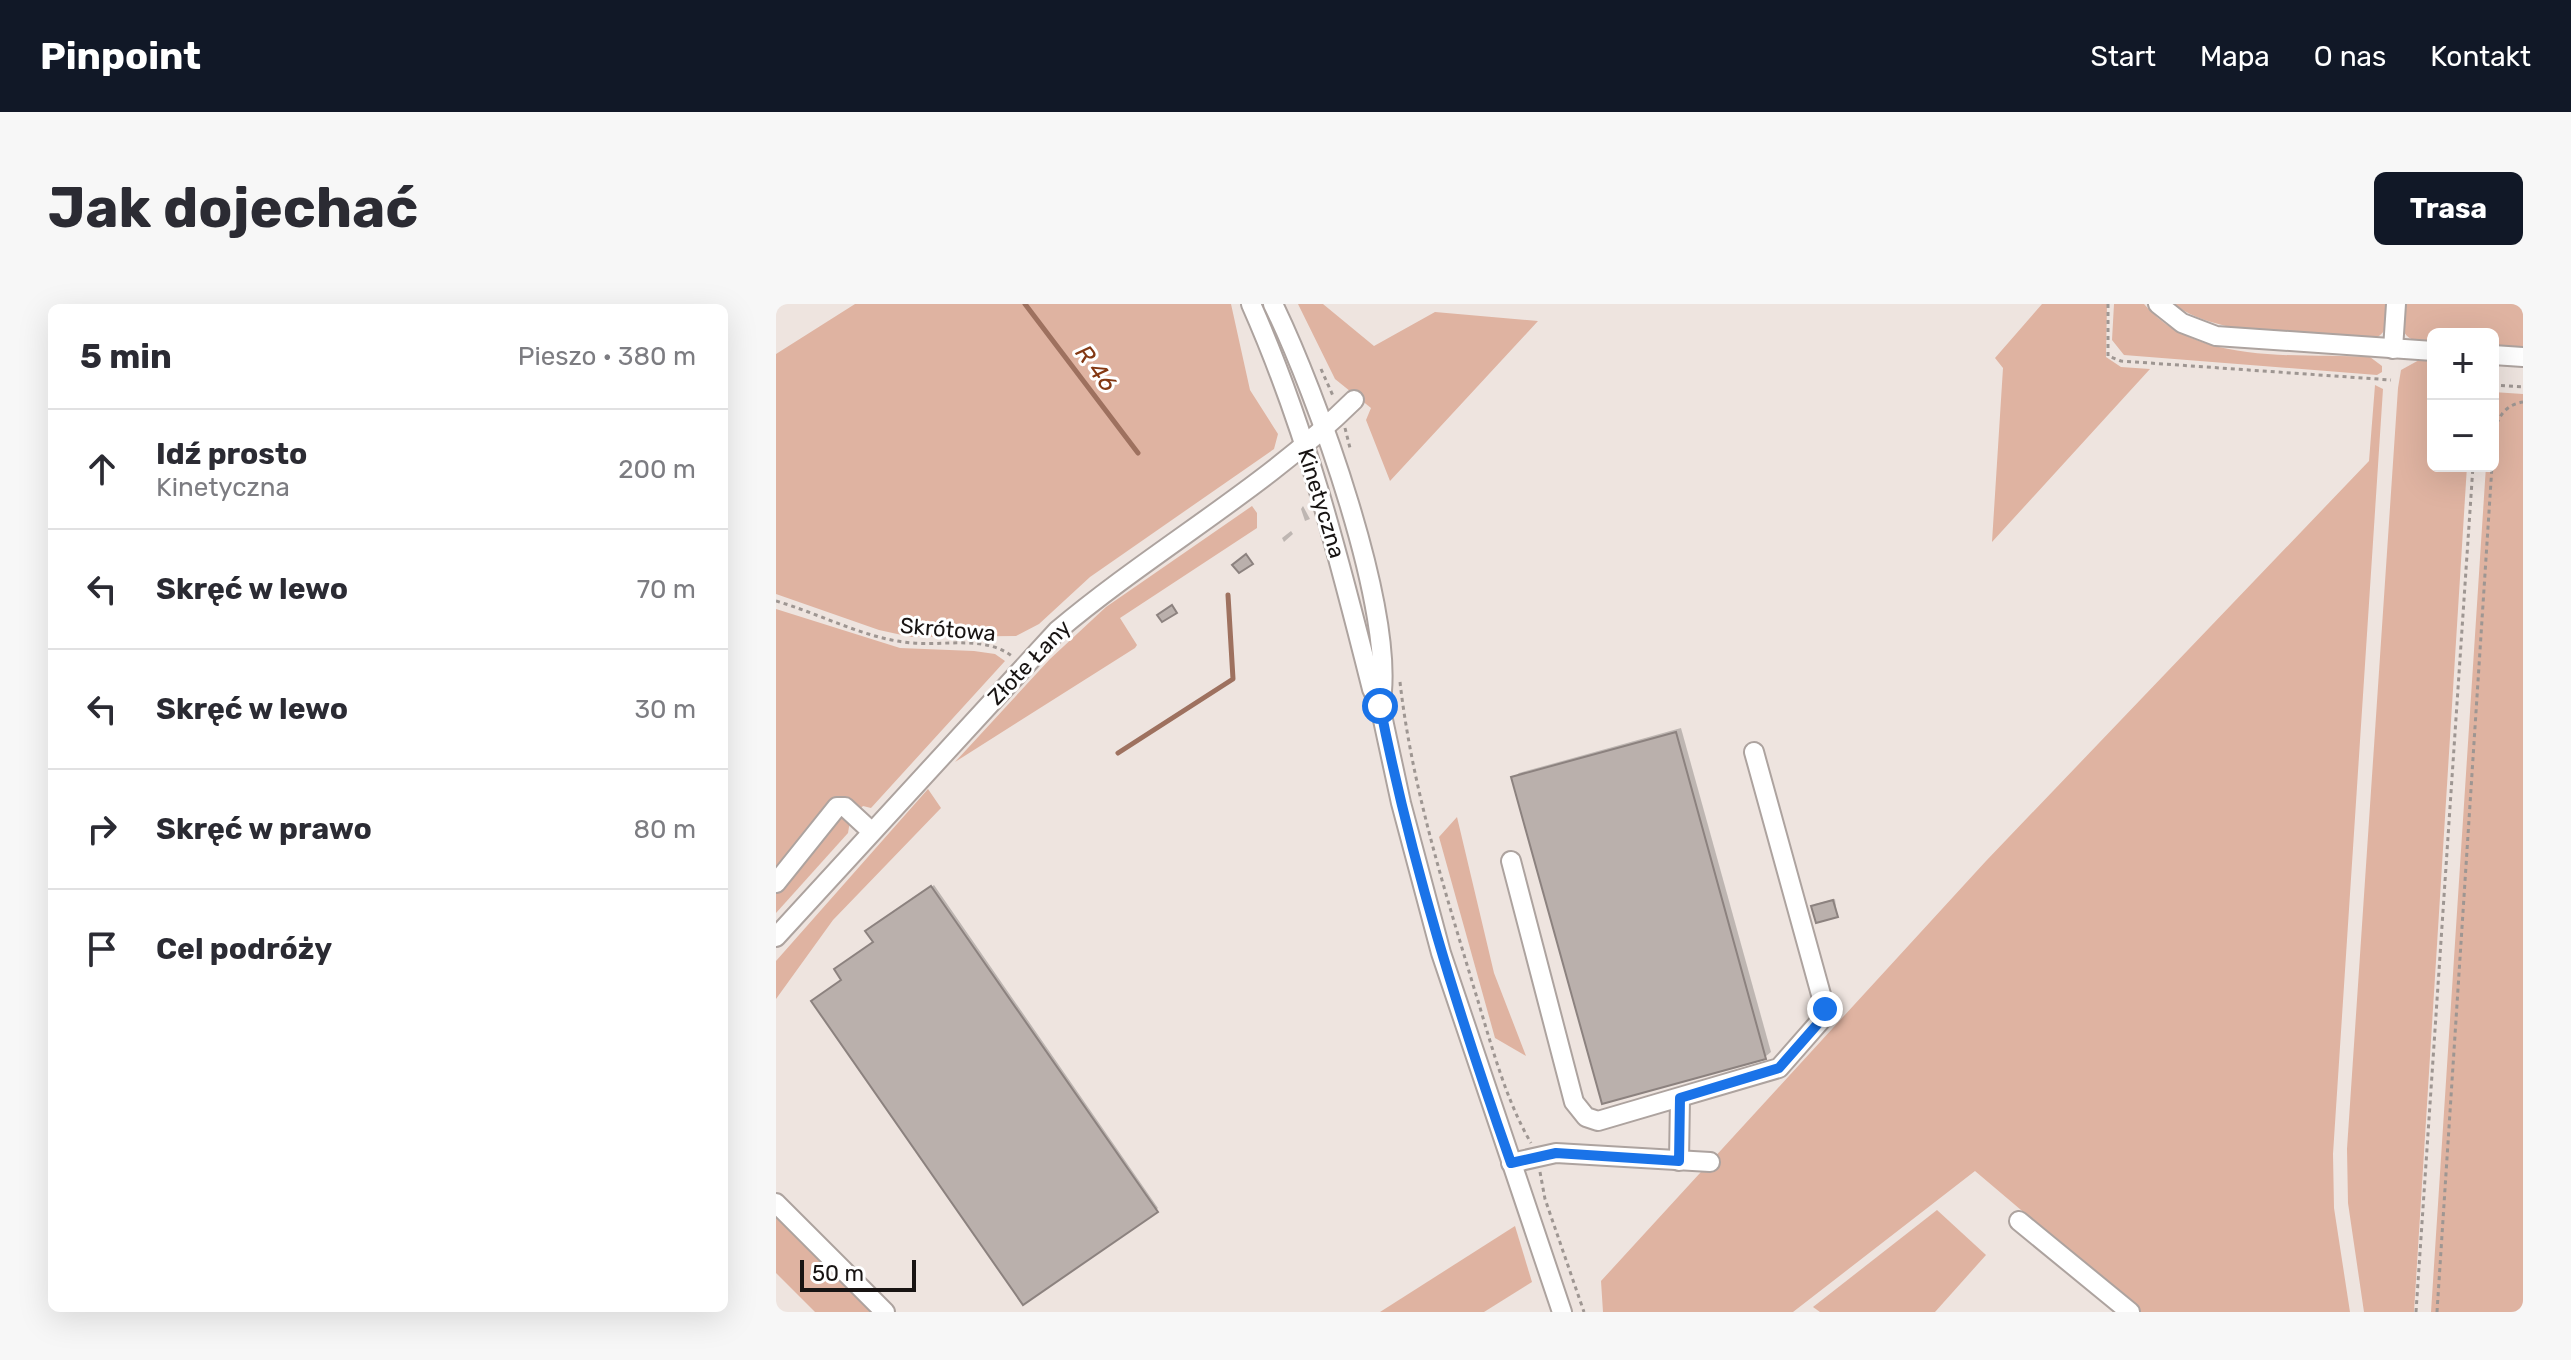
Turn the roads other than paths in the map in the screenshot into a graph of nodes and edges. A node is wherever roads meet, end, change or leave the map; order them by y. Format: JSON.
{"nodes":[{"id":1,"x":1251,"y":304,"type":"edge"},
{"id":2,"x":1273,"y":304,"type":"edge"},
{"id":3,"x":2158,"y":304,"type":"edge"},
{"id":4,"x":2396,"y":304,"type":"edge"},
{"id":5,"x":2393,"y":349,"type":"junction"},
{"id":6,"x":2427,"y":351,"type":"edge"},
{"id":7,"x":2499,"y":355,"type":"edge"},
{"id":8,"x":2523,"y":357,"type":"edge"},
{"id":9,"x":1354,"y":400,"type":"dead end"},
{"id":10,"x":1323,"y":431,"type":"junction"},
{"id":11,"x":1305,"y":447,"type":"junction"},
{"id":12,"x":1380,"y":706,"type":"junction"},
{"id":13,"x":1754,"y":752,"type":"dead end"},
{"id":14,"x":871,"y":831,"type":"junction"},
{"id":15,"x":1511,"y":861,"type":"dead end"},
{"id":16,"x":776,"y":883,"type":"edge"},
{"id":17,"x":776,"y":937,"type":"edge"},
{"id":18,"x":1680,"y":1098,"type":"junction"},
{"id":19,"x":1679,"y":1161,"type":"junction"},
{"id":20,"x":1710,"y":1162,"type":"dead end"},
{"id":21,"x":1511,"y":1163,"type":"junction"},
{"id":22,"x":776,"y":1203,"type":"edge"},
{"id":23,"x":2019,"y":1221,"type":"dead end"},
{"id":24,"x":885,"y":1312,"type":"edge"},
{"id":25,"x":1562,"y":1312,"type":"edge"},
{"id":26,"x":2130,"y":1312,"type":"edge"}],
"edges":[{"from":1,"to":11,"type":"street","name":"Kinetyczna"},
{"from":2,"to":10,"type":"street","name":"Kinetyczna"},
{"from":3,"to":5,"type":"street"},
{"from":4,"to":5,"type":"street"},
{"from":5,"to":6,"type":"street"},
{"from":7,"to":8,"type":"street"},
{"from":9,"to":10,"type":"street","name":"Złote Łany"},
{"from":10,"to":11,"type":"street","name":"Złote Łany"},
{"from":10,"to":12,"type":"street","name":"Kinetyczna"},
{"from":11,"to":12,"type":"street","name":"Kinetyczna"},
{"from":11,"to":14,"type":"street","name":"Złote Łany"},
{"from":12,"to":21,"type":"street","name":"Kinetyczna"},
{"from":13,"to":18,"type":"street"},
{"from":14,"to":16,"type":"street"},
{"from":14,"to":17,"type":"street","name":"Złote Łany"},
{"from":15,"to":18,"type":"street"},
{"from":18,"to":19,"type":"street"},
{"from":19,"to":20,"type":"street"},
{"from":19,"to":21,"type":"street"},
{"from":21,"to":25,"type":"street","name":"Kinetyczna"},
{"from":22,"to":24,"type":"street"},
{"from":23,"to":26,"type":"street"}]}
